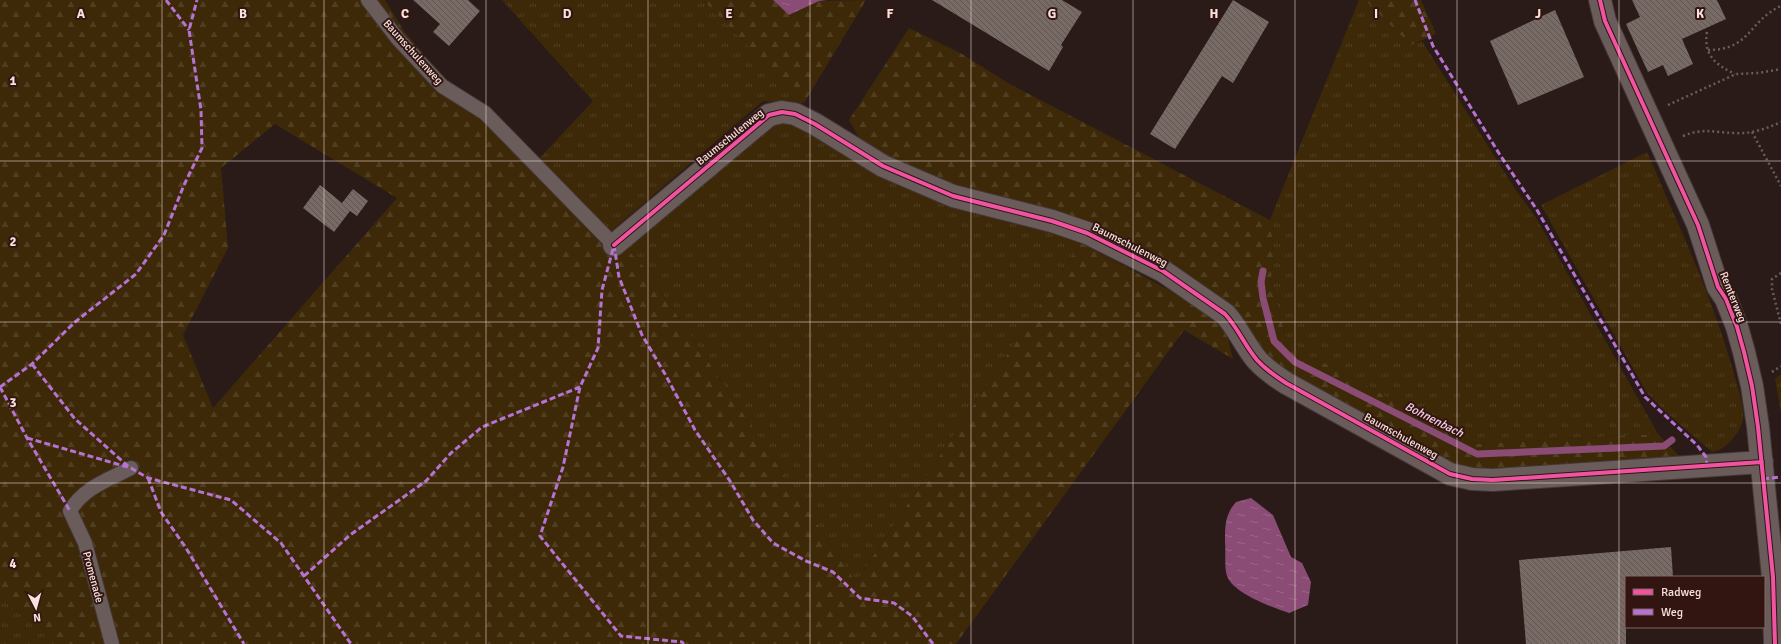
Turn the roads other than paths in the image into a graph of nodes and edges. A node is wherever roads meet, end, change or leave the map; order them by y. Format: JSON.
{"nodes":[{"id":1,"x":368,"y":0,"type":"edge"},
{"id":2,"x":1600,"y":0,"type":"edge"},
{"id":3,"x":614,"y":245,"type":"joint"},
{"id":4,"x":1762,"y":462,"type":"junction"},
{"id":5,"x":131,"y":468,"type":"dead end"},
{"id":6,"x":112,"y":644,"type":"edge"},
{"id":7,"x":1775,"y":644,"type":"edge"}],
"edges":[{"from":1,"to":3,"type":"lane","name":"Baumschulenweg"},
{"from":2,"to":4,"type":"street","name":"Remterweg"},
{"from":3,"to":4,"type":"street","name":"Baumschulenweg"},
{"from":4,"to":7,"type":"street","name":"Remterweg"},
{"from":5,"to":6,"type":"lane","name":"Promenade"}]}
